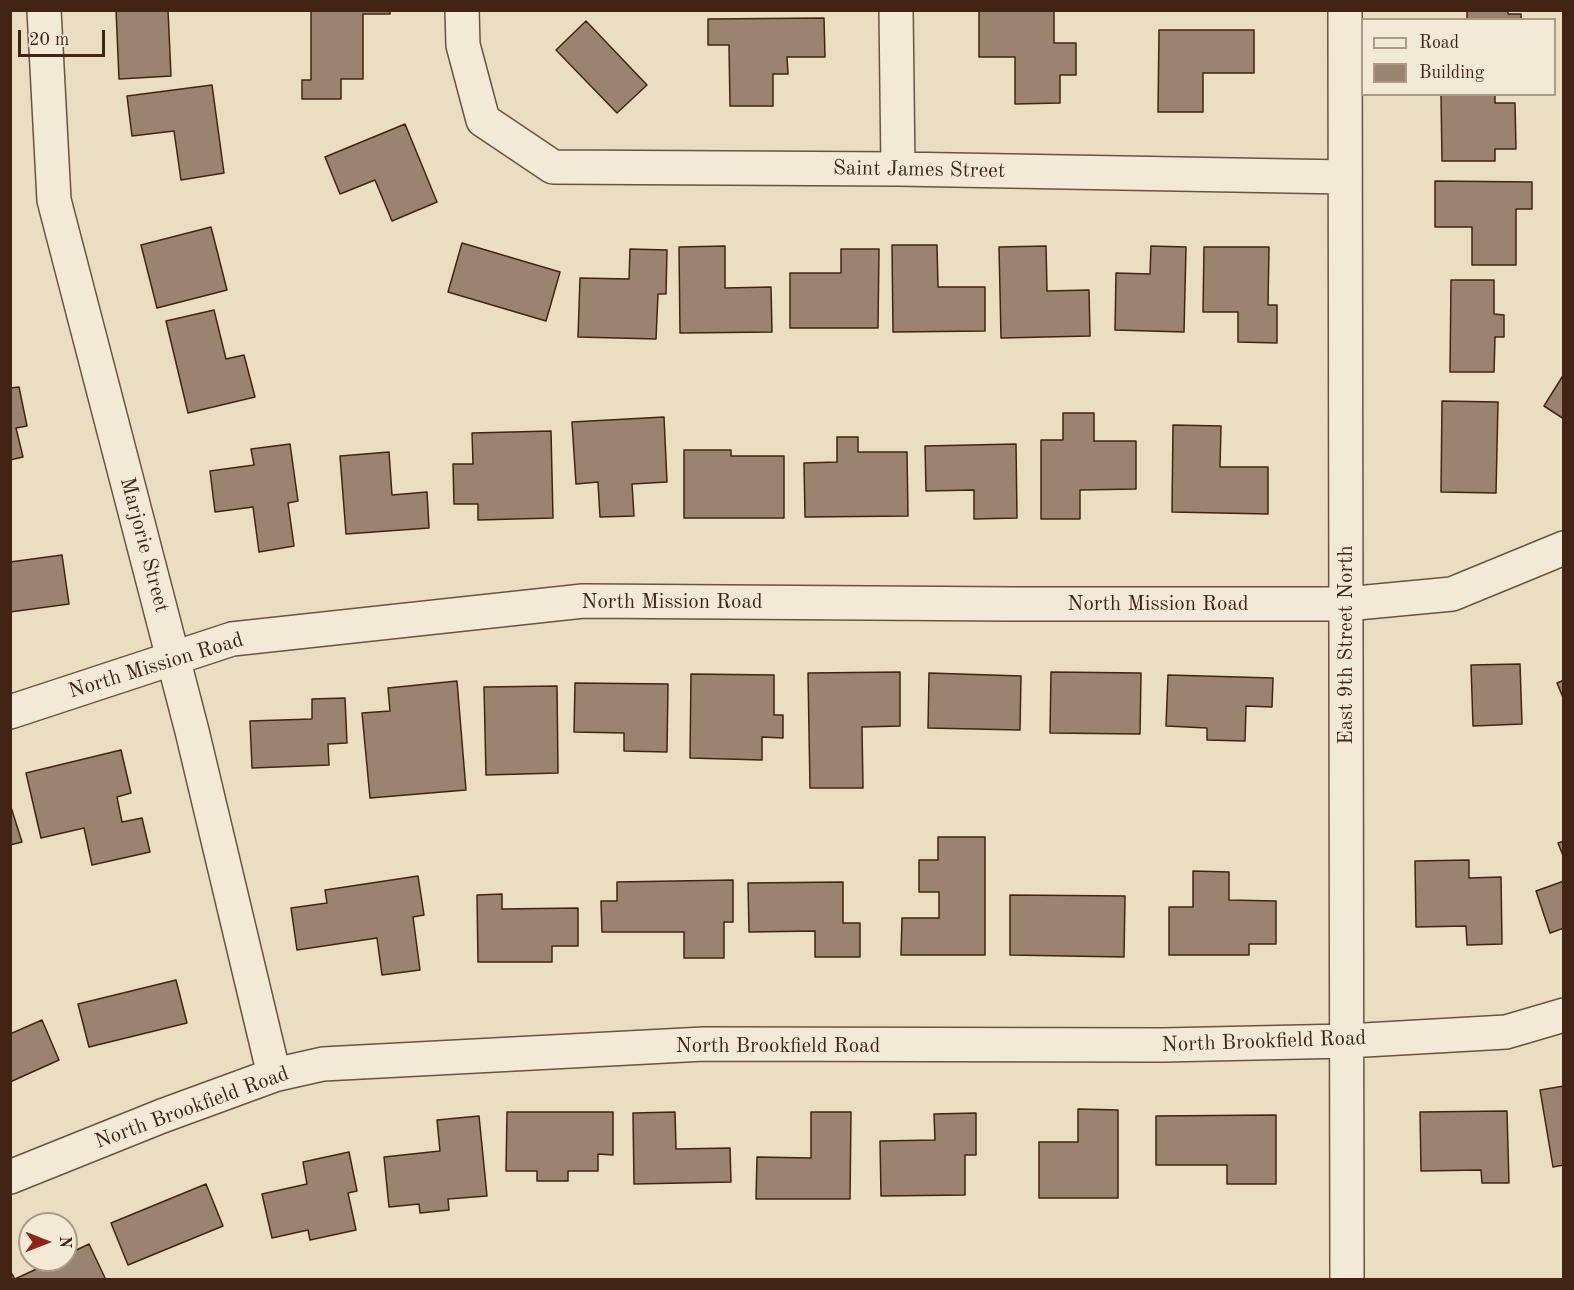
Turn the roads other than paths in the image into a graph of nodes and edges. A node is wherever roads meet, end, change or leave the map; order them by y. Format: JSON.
{"nodes":[{"id":1,"x":44,"y":10,"type":"edge"},
{"id":2,"x":462,"y":10,"type":"edge"},
{"id":3,"x":896,"y":10,"type":"edge"},
{"id":4,"x":1345,"y":10,"type":"edge"},
{"id":5,"x":898,"y":169,"type":"junction"},
{"id":6,"x":1345,"y":177,"type":"junction"},
{"id":7,"x":1563,"y":548,"type":"edge"},
{"id":8,"x":1346,"y":604,"type":"junction"},
{"id":9,"x":173,"y":659,"type":"junction"},
{"id":10,"x":10,"y":712,"type":"edge"},
{"id":11,"x":1563,"y":1015,"type":"edge"},
{"id":12,"x":1347,"y":1041,"type":"junction"},
{"id":13,"x":273,"y":1075,"type":"junction"},
{"id":14,"x":10,"y":1177,"type":"edge"},
{"id":15,"x":1347,"y":1280,"type":"edge"}],
"edges":[{"from":1,"to":9,"type":"street","name":"Marjorie Street"},
{"from":2,"to":5,"type":"street","name":"Saint James Street"},
{"from":3,"to":5,"type":"street"},
{"from":4,"to":6,"type":"street","name":"East 9th Street North"},
{"from":5,"to":6,"type":"street","name":"Saint James Street"},
{"from":6,"to":8,"type":"street","name":"East 9th Street North"},
{"from":7,"to":8,"type":"street","name":"North Mission Road"},
{"from":8,"to":9,"type":"street","name":"North Mission Road"},
{"from":8,"to":12,"type":"street","name":"East 9th Street North"},
{"from":9,"to":10,"type":"street","name":"North Mission Road"},
{"from":9,"to":13,"type":"street","name":"Marjorie Street"},
{"from":11,"to":12,"type":"street","name":"North Brookfield Road"},
{"from":12,"to":13,"type":"street","name":"North Brookfield Road"},
{"from":12,"to":15,"type":"street","name":"East 9th Street North"},
{"from":13,"to":14,"type":"street","name":"North Brookfield Road"}]}
